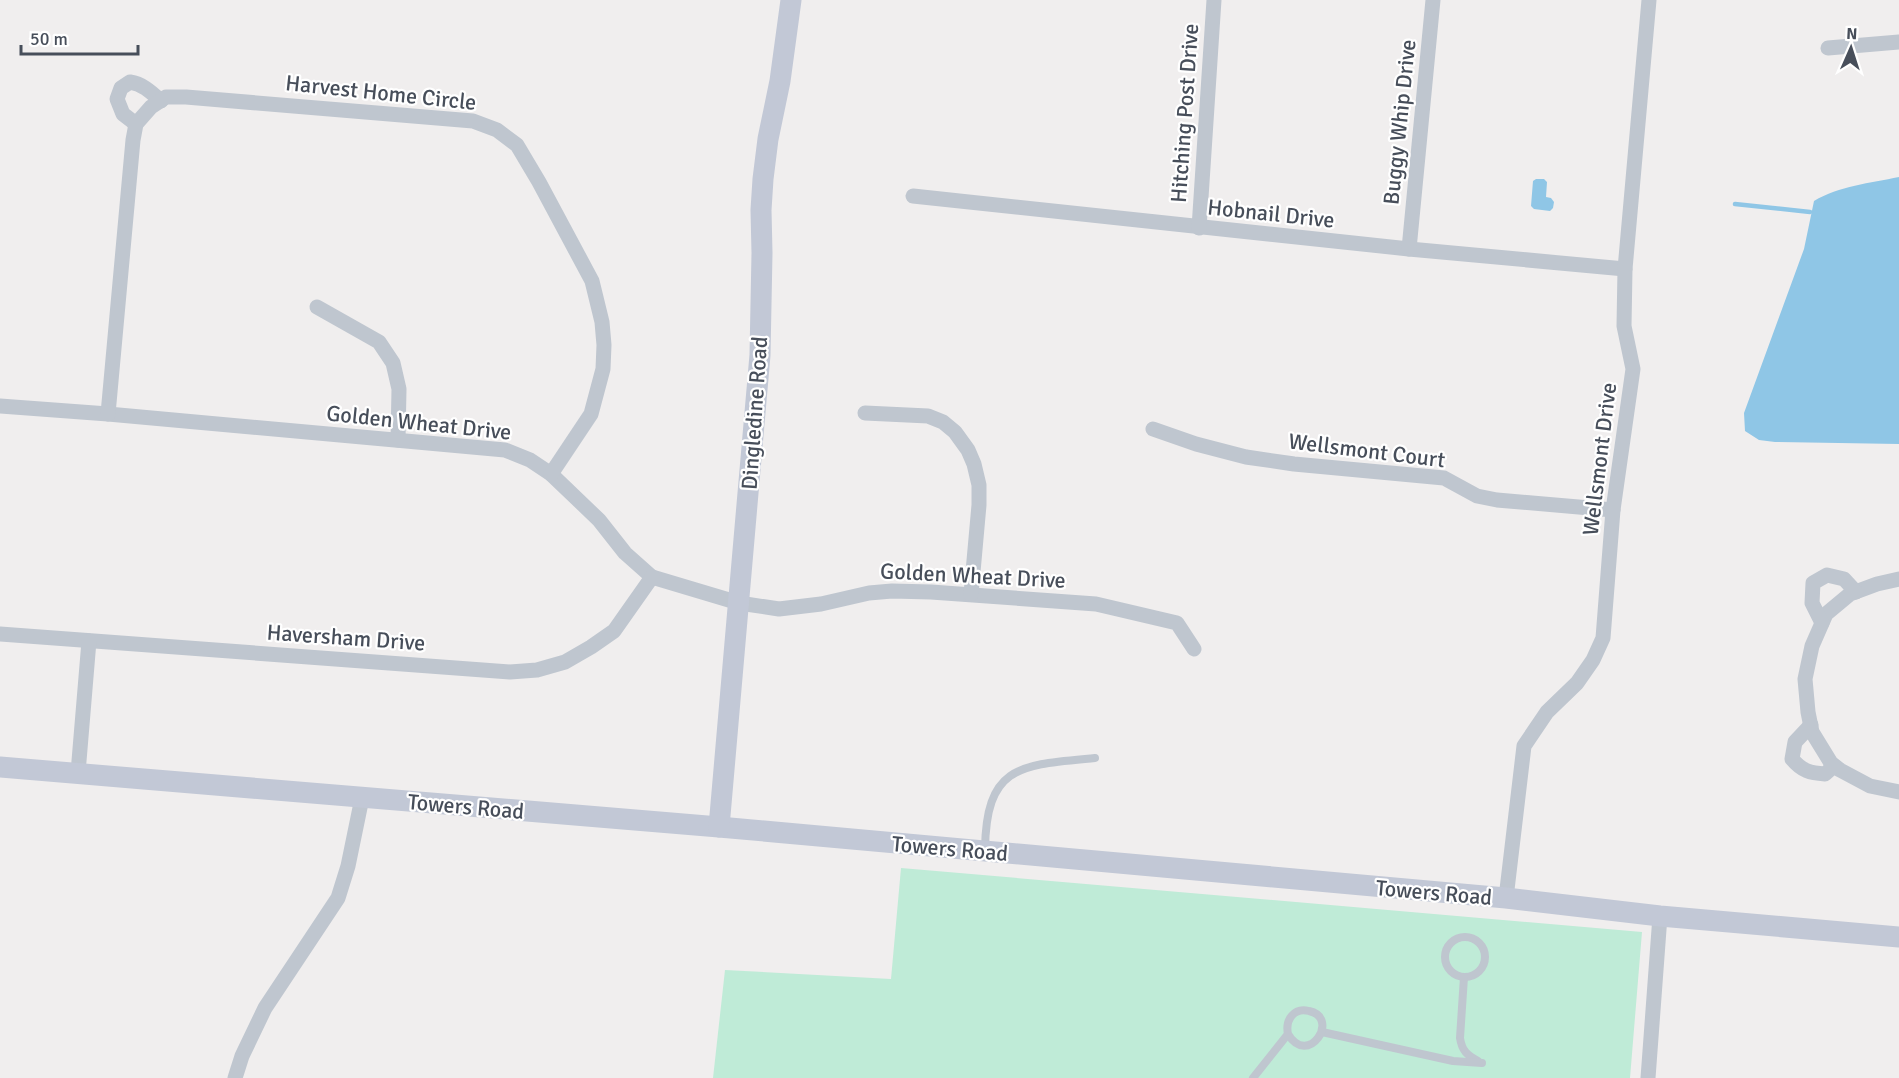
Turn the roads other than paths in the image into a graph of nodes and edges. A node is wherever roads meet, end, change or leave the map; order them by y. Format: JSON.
{"nodes":[{"id":1,"x":791,"y":0,"type":"edge"},
{"id":2,"x":1214,"y":0,"type":"edge"},
{"id":3,"x":1433,"y":0,"type":"edge"},
{"id":4,"x":1649,"y":0,"type":"edge"},
{"id":5,"x":1899,"y":42,"type":"edge"},
{"id":6,"x":1828,"y":48,"type":"dead end"},
{"id":7,"x":161,"y":100,"type":"junction"},
{"id":8,"x":136,"y":124,"type":"junction"},
{"id":9,"x":913,"y":196,"type":"dead end"},
{"id":10,"x":1199,"y":228,"type":"junction"},
{"id":11,"x":1409,"y":249,"type":"junction"},
{"id":12,"x":1625,"y":269,"type":"junction"},
{"id":13,"x":317,"y":307,"type":"dead end"},
{"id":14,"x":0,"y":406,"type":"edge"},
{"id":15,"x":865,"y":413,"type":"dead end"},
{"id":16,"x":108,"y":414,"type":"junction"},
{"id":17,"x":1153,"y":429,"type":"dead end"},
{"id":18,"x":398,"y":440,"type":"junction"},
{"id":19,"x":551,"y":474,"type":"junction"},
{"id":20,"x":1613,"y":510,"type":"junction"},
{"id":21,"x":652,"y":577,"type":"junction"},
{"id":22,"x":1899,"y":579,"type":"edge"},
{"id":23,"x":1856,"y":592,"type":"junction"},
{"id":24,"x":971,"y":594,"type":"junction"},
{"id":25,"x":739,"y":603,"type":"junction"},
{"id":26,"x":1822,"y":622,"type":"junction"},
{"id":27,"x":0,"y":634,"type":"edge"},
{"id":28,"x":89,"y":641,"type":"junction"},
{"id":29,"x":1194,"y":649,"type":"dead end"},
{"id":30,"x":1811,"y":725,"type":"junction"},
{"id":31,"x":1095,"y":758,"type":"dead end"},
{"id":32,"x":1834,"y":766,"type":"junction"},
{"id":33,"x":0,"y":767,"type":"edge"},
{"id":34,"x":78,"y":773,"type":"junction"},
{"id":35,"x":1899,"y":792,"type":"edge"},
{"id":36,"x":362,"y":798,"type":"junction"},
{"id":37,"x":719,"y":827,"type":"junction"},
{"id":38,"x":985,"y":852,"type":"junction"},
{"id":39,"x":1506,"y":898,"type":"junction"},
{"id":40,"x":1660,"y":916,"type":"junction"},
{"id":41,"x":1899,"y":937,"type":"edge"},
{"id":42,"x":1464,"y":977,"type":"junction"},
{"id":43,"x":1322,"y":1032,"type":"junction"},
{"id":44,"x":1288,"y":1034,"type":"junction"},
{"id":45,"x":235,"y":1078,"type":"edge"},
{"id":46,"x":1253,"y":1078,"type":"edge"},
{"id":47,"x":1648,"y":1078,"type":"edge"}],
"edges":[{"from":1,"to":25,"type":"main road","name":"Dingledine Road"},
{"from":2,"to":10,"type":"street","name":"Hitching Post Drive"},
{"from":3,"to":11,"type":"street","name":"Buggy Whip Drive"},
{"from":4,"to":12,"type":"street","name":"Wellsmont Drive"},
{"from":5,"to":6,"type":"street"},
{"from":7,"to":8,"type":"street"},
{"from":7,"to":8,"type":"street"},
{"from":7,"to":19,"type":"street","name":"Harvest Home Circle"},
{"from":8,"to":16,"type":"street"},
{"from":9,"to":10,"type":"street","name":"Hobnail Drive"},
{"from":10,"to":11,"type":"street","name":"Hobnail Drive"},
{"from":11,"to":12,"type":"street","name":"Hobnail Drive"},
{"from":12,"to":20,"type":"street","name":"Wellsmont Drive"},
{"from":13,"to":18,"type":"street"},
{"from":14,"to":16,"type":"street","name":"Golden Wheat Drive"},
{"from":15,"to":24,"type":"street"},
{"from":16,"to":18,"type":"street","name":"Golden Wheat Drive"},
{"from":17,"to":20,"type":"street","name":"Wellsmont Court"},
{"from":18,"to":19,"type":"street","name":"Golden Wheat Drive"},
{"from":19,"to":21,"type":"street","name":"Golden Wheat Drive"},
{"from":20,"to":39,"type":"street","name":"Wellsmont Drive"},
{"from":21,"to":25,"type":"street","name":"Golden Wheat Drive"},
{"from":21,"to":28,"type":"street","name":"Haversham Drive"},
{"from":22,"to":23,"type":"street"},
{"from":23,"to":26,"type":"street"},
{"from":23,"to":26,"type":"street"},
{"from":24,"to":25,"type":"street","name":"Golden Wheat Drive"},
{"from":24,"to":29,"type":"street","name":"Golden Wheat Drive"},
{"from":25,"to":37,"type":"main road","name":"Dingledine Road"},
{"from":26,"to":30,"type":"street"},
{"from":27,"to":28,"type":"street","name":"Haversham Drive"},
{"from":28,"to":34,"type":"street"},
{"from":30,"to":32,"type":"street"},
{"from":30,"to":32,"type":"street"},
{"from":31,"to":38,"type":"lane"},
{"from":32,"to":35,"type":"street"},
{"from":33,"to":34,"type":"main road","name":"Towers Road"},
{"from":34,"to":36,"type":"main road","name":"Towers Road"},
{"from":36,"to":37,"type":"main road","name":"Towers Road"},
{"from":36,"to":45,"type":"street"},
{"from":37,"to":38,"type":"main road","name":"Towers Road"},
{"from":38,"to":39,"type":"main road","name":"Towers Road"},
{"from":39,"to":40,"type":"main road","name":"Towers Road"},
{"from":40,"to":41,"type":"main road","name":"Towers Road"},
{"from":40,"to":47,"type":"street"},
{"from":42,"to":42,"type":"lane"},
{"from":42,"to":43,"type":"lane"},
{"from":43,"to":44,"type":"lane"},
{"from":43,"to":44,"type":"lane"},
{"from":44,"to":46,"type":"lane"}]}
